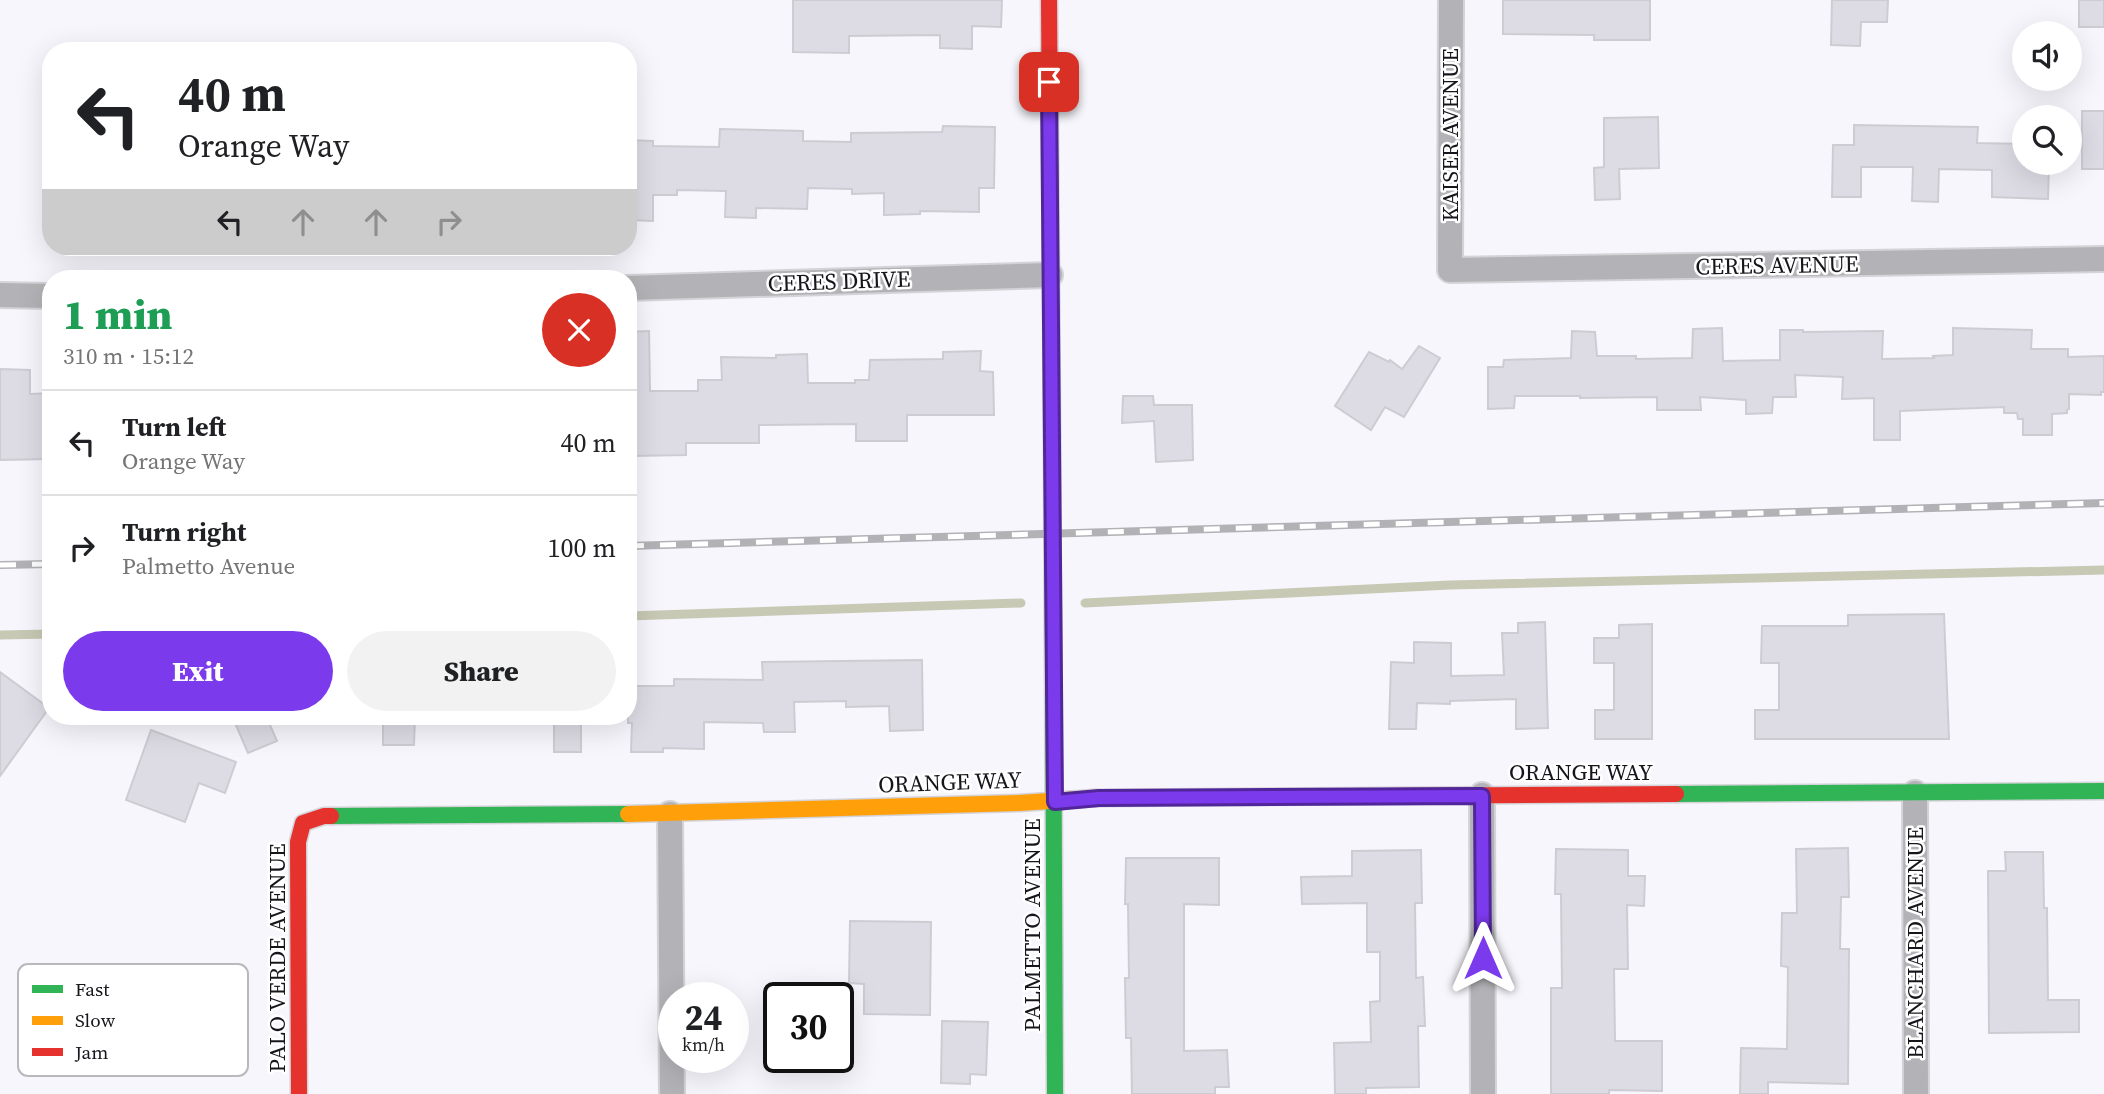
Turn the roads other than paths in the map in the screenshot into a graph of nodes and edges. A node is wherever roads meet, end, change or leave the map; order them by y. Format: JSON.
{"nodes":[{"id":1,"x":1049,"y":0,"type":"edge"},
{"id":2,"x":1451,"y":0,"type":"edge"},
{"id":3,"x":2104,"y":259,"type":"edge"},
{"id":4,"x":1450,"y":270,"type":"joint"},
{"id":5,"x":1050,"y":275,"type":"junction"},
{"id":6,"x":637,"y":288,"type":"edge"},
{"id":7,"x":0,"y":295,"type":"edge"},
{"id":8,"x":42,"y":296,"type":"edge"},
{"id":9,"x":2104,"y":791,"type":"edge"},
{"id":10,"x":1915,"y":793,"type":"junction"},
{"id":11,"x":1482,"y":796,"type":"junction"},
{"id":12,"x":1055,"y":802,"type":"junction"},
{"id":13,"x":670,"y":814,"type":"junction"},
{"id":14,"x":303,"y":823,"type":"joint"},
{"id":15,"x":299,"y":1094,"type":"edge"},
{"id":16,"x":672,"y":1094,"type":"edge"},
{"id":17,"x":1055,"y":1094,"type":"edge"},
{"id":18,"x":1483,"y":1094,"type":"edge"},
{"id":19,"x":1916,"y":1094,"type":"edge"}],
"edges":[{"from":1,"to":5,"type":"street","name":"PALMETTO AVENUE"},
{"from":2,"to":4,"type":"street","name":"KAISER AVENUE"},
{"from":3,"to":4,"type":"street","name":"CERES AVENUE"},
{"from":5,"to":6,"type":"street","name":"CERES DRIVE"},
{"from":5,"to":12,"type":"street","name":"PALMETTO AVENUE"},
{"from":7,"to":8,"type":"street"},
{"from":9,"to":10,"type":"street","name":"ORANGE WAY"},
{"from":10,"to":11,"type":"street","name":"ORANGE WAY"},
{"from":10,"to":19,"type":"street","name":"BLANCHARD AVENUE"},
{"from":11,"to":12,"type":"street","name":"ORANGE WAY"},
{"from":11,"to":18,"type":"street"},
{"from":12,"to":13,"type":"street","name":"ORANGE WAY"},
{"from":12,"to":17,"type":"street","name":"PALMETTO AVENUE"},
{"from":13,"to":14,"type":"street","name":"ORANGE WAY"},
{"from":13,"to":16,"type":"street"},
{"from":14,"to":15,"type":"street","name":"PALO VERDE AVENUE"}]}
